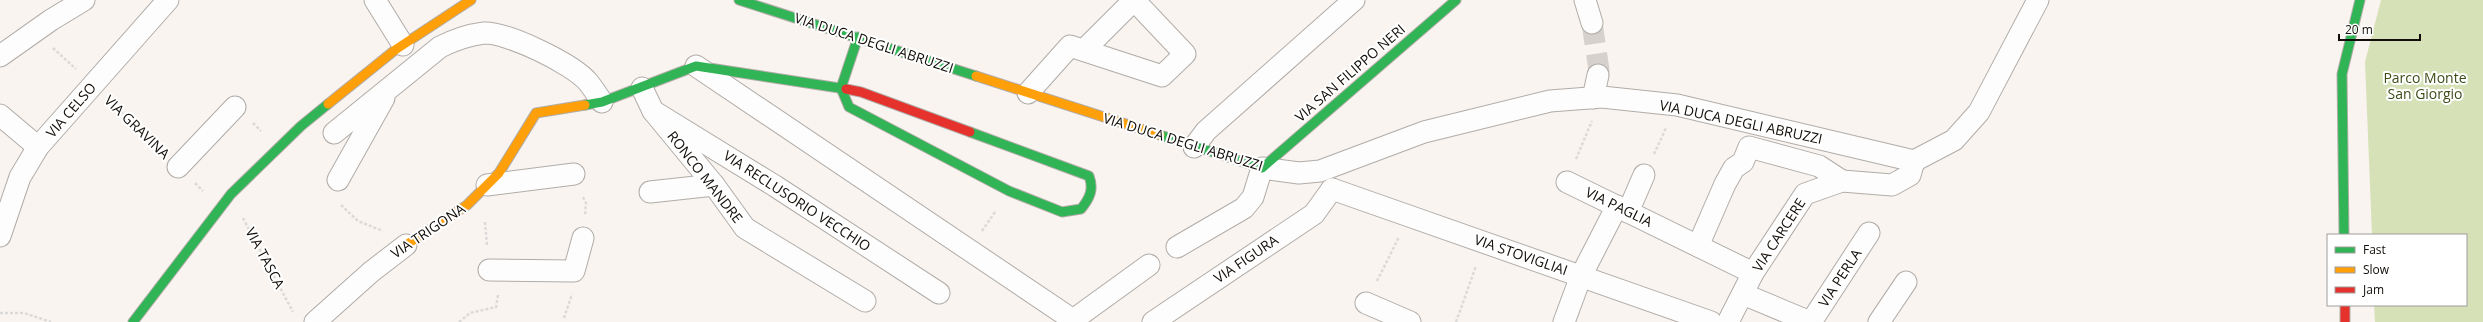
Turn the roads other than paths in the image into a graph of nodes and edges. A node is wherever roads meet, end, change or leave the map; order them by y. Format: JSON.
{"nodes":[{"id":1,"x":84,"y":0,"type":"edge"},
{"id":2,"x":168,"y":0,"type":"edge"},
{"id":3,"x":375,"y":0,"type":"edge"},
{"id":4,"x":471,"y":0,"type":"edge"},
{"id":5,"x":741,"y":0,"type":"edge"},
{"id":6,"x":1134,"y":0,"type":"edge"},
{"id":7,"x":1354,"y":0,"type":"edge"},
{"id":8,"x":1456,"y":0,"type":"edge"},
{"id":9,"x":1585,"y":0,"type":"edge"},
{"id":10,"x":2038,"y":0,"type":"edge"},
{"id":11,"x":2360,"y":0,"type":"edge"},
{"id":12,"x":1592,"y":23,"type":"tunnel mouth"},
{"id":13,"x":858,"y":37,"type":"junction"},
{"id":14,"x":404,"y":45,"type":"junction"},
{"id":15,"x":1084,"y":50,"type":"junction"},
{"id":16,"x":0,"y":56,"type":"edge"},
{"id":17,"x":696,"y":66,"type":"junction"},
{"id":18,"x":1598,"y":75,"type":"tunnel mouth"},
{"id":19,"x":642,"y":88,"type":"junction"},
{"id":20,"x":841,"y":88,"type":"junction"},
{"id":21,"x":389,"y":89,"type":"junction"},
{"id":22,"x":1028,"y":93,"type":"junction"},
{"id":23,"x":1598,"y":97,"type":"junction"},
{"id":24,"x":602,"y":102,"type":"junction"},
{"id":25,"x":235,"y":106,"type":"road end"},
{"id":26,"x":653,"y":111,"type":"junction"},
{"id":27,"x":0,"y":115,"type":"edge"},
{"id":28,"x":334,"y":134,"type":"dead end"},
{"id":29,"x":38,"y":147,"type":"junction"},
{"id":30,"x":1194,"y":147,"type":"junction"},
{"id":31,"x":1914,"y":161,"type":"junction"},
{"id":32,"x":178,"y":167,"type":"road end"},
{"id":33,"x":1262,"y":168,"type":"junction"},
{"id":34,"x":1320,"y":171,"type":"junction"},
{"id":35,"x":574,"y":174,"type":"road end"},
{"id":36,"x":1644,"y":175,"type":"road end"},
{"id":37,"x":338,"y":180,"type":"dead end"},
{"id":38,"x":1842,"y":181,"type":"junction"},
{"id":39,"x":1567,"y":182,"type":"road end"},
{"id":40,"x":487,"y":185,"type":"junction"},
{"id":41,"x":714,"y":185,"type":"junction"},
{"id":42,"x":1332,"y":189,"type":"junction"},
{"id":43,"x":650,"y":192,"type":"dead end"},
{"id":44,"x":1622,"y":209,"type":"junction"},
{"id":45,"x":1869,"y":233,"type":"dead end"},
{"id":46,"x":2344,"y":234,"type":"edge"},
{"id":47,"x":0,"y":236,"type":"edge"},
{"id":48,"x":583,"y":238,"type":"road end"},
{"id":49,"x":406,"y":246,"type":"joint"},
{"id":50,"x":1698,"y":246,"type":"junction"},
{"id":51,"x":1178,"y":247,"type":"dead end"},
{"id":52,"x":1149,"y":265,"type":"dead end"},
{"id":53,"x":495,"y":269,"type":"road end"},
{"id":54,"x":1754,"y":273,"type":"junction"},
{"id":55,"x":1581,"y":276,"type":"junction"},
{"id":56,"x":1906,"y":282,"type":"dead end"},
{"id":57,"x":939,"y":293,"type":"dead end"},
{"id":58,"x":1743,"y":294,"type":"junction"},
{"id":59,"x":865,"y":301,"type":"dead end"},
{"id":60,"x":1366,"y":303,"type":"road end"},
{"id":61,"x":2345,"y":306,"type":"edge"},
{"id":62,"x":1074,"y":321,"type":"edge"},
{"id":63,"x":133,"y":322,"type":"edge"},
{"id":64,"x":315,"y":322,"type":"edge"},
{"id":65,"x":1153,"y":322,"type":"edge"},
{"id":66,"x":1410,"y":322,"type":"edge"},
{"id":67,"x":1564,"y":322,"type":"edge"},
{"id":68,"x":1711,"y":322,"type":"edge"},
{"id":69,"x":1728,"y":322,"type":"edge"},
{"id":70,"x":1810,"y":322,"type":"edge"},
{"id":71,"x":1879,"y":322,"type":"edge"},
{"id":72,"x":2345,"y":322,"type":"edge"}],
"edges":[{"from":1,"to":16,"type":"street"},
{"from":2,"to":29,"type":"street","name":"VIA CELSO"},
{"from":3,"to":14,"type":"street"},
{"from":4,"to":14,"type":"street"},
{"from":5,"to":13,"type":"street","name":"VIA DUCA DEGLI ABRUZZI"},
{"from":6,"to":15,"type":"street"},
{"from":6,"to":15,"type":"street"},
{"from":7,"to":30,"type":"street"},
{"from":8,"to":33,"type":"street","name":"VIA SAN FILIPPO NERI"},
{"from":9,"to":12,"type":"street"},
{"from":10,"to":31,"type":"street"},
{"from":11,"to":46,"type":"street"},
{"from":13,"to":20,"type":"street"},
{"from":13,"to":22,"type":"street","name":"VIA DUCA DEGLI ABRUZZI"},
{"from":14,"to":63,"type":"street"},
{"from":15,"to":22,"type":"street"},
{"from":17,"to":19,"type":"street","name":"VIA TRIGONA"},
{"from":17,"to":20,"type":"street"},
{"from":17,"to":62,"type":"street"},
{"from":18,"to":23,"type":"street"},
{"from":19,"to":24,"type":"street","name":"VIA TRIGONA"},
{"from":19,"to":26,"type":"street","name":"RONCO MANDRE"},
{"from":20,"to":20,"type":"street"},
{"from":21,"to":24,"type":"street"},
{"from":21,"to":28,"type":"street"},
{"from":21,"to":37,"type":"street"},
{"from":22,"to":30,"type":"street","name":"VIA DUCA DEGLI ABRUZZI"},
{"from":23,"to":31,"type":"street","name":"VIA DUCA DEGLI ABRUZZI"},
{"from":23,"to":34,"type":"street","name":"VIA DUCA DEGLI ABRUZZI"},
{"from":24,"to":40,"type":"street","name":"VIA TRIGONA"},
{"from":25,"to":32,"type":"street"},
{"from":26,"to":41,"type":"street","name":"RONCO MANDRE"},
{"from":26,"to":57,"type":"street","name":"VIA RECLUSORIO VECCHIO"},
{"from":27,"to":29,"type":"street"},
{"from":29,"to":47,"type":"street","name":"VIA CELSO"},
{"from":30,"to":33,"type":"street","name":"VIA DUCA DEGLI ABRUZZI"},
{"from":31,"to":38,"type":"street","name":"VIA CARCERE"},
{"from":33,"to":34,"type":"street","name":"VIA DUCA DEGLI ABRUZZI"},
{"from":33,"to":51,"type":"street"},
{"from":34,"to":42,"type":"street"},
{"from":35,"to":40,"type":"street"},
{"from":36,"to":44,"type":"street"},
{"from":38,"to":50,"type":"street"},
{"from":38,"to":54,"type":"street","name":"VIA CARCERE"},
{"from":39,"to":44,"type":"street","name":"VIA PAGLIA"},
{"from":40,"to":49,"type":"street","name":"VIA TRIGONA"},
{"from":41,"to":43,"type":"street"},
{"from":41,"to":59,"type":"street","name":"RONCO MANDRE"},
{"from":42,"to":55,"type":"street","name":"VIA STOVIGLIAI"},
{"from":42,"to":65,"type":"street","name":"VIA FIGURA"},
{"from":44,"to":50,"type":"street","name":"VIA PAGLIA"},
{"from":44,"to":55,"type":"street"},
{"from":45,"to":70,"type":"street","name":"VIA PERLA"},
{"from":48,"to":53,"type":"street"},
{"from":49,"to":64,"type":"street","name":"VIA TRIGONA"},
{"from":50,"to":54,"type":"street","name":"VIA PAGLIA"},
{"from":52,"to":62,"type":"street"},
{"from":54,"to":58,"type":"street","name":"VIA CARCERE"},
{"from":55,"to":67,"type":"street"},
{"from":55,"to":68,"type":"street","name":"VIA STOVIGLIAI"},
{"from":56,"to":71,"type":"street"},
{"from":58,"to":69,"type":"street","name":"VIA CARCERE"},
{"from":58,"to":70,"type":"street"},
{"from":60,"to":66,"type":"street"},
{"from":61,"to":72,"type":"street"}]}
